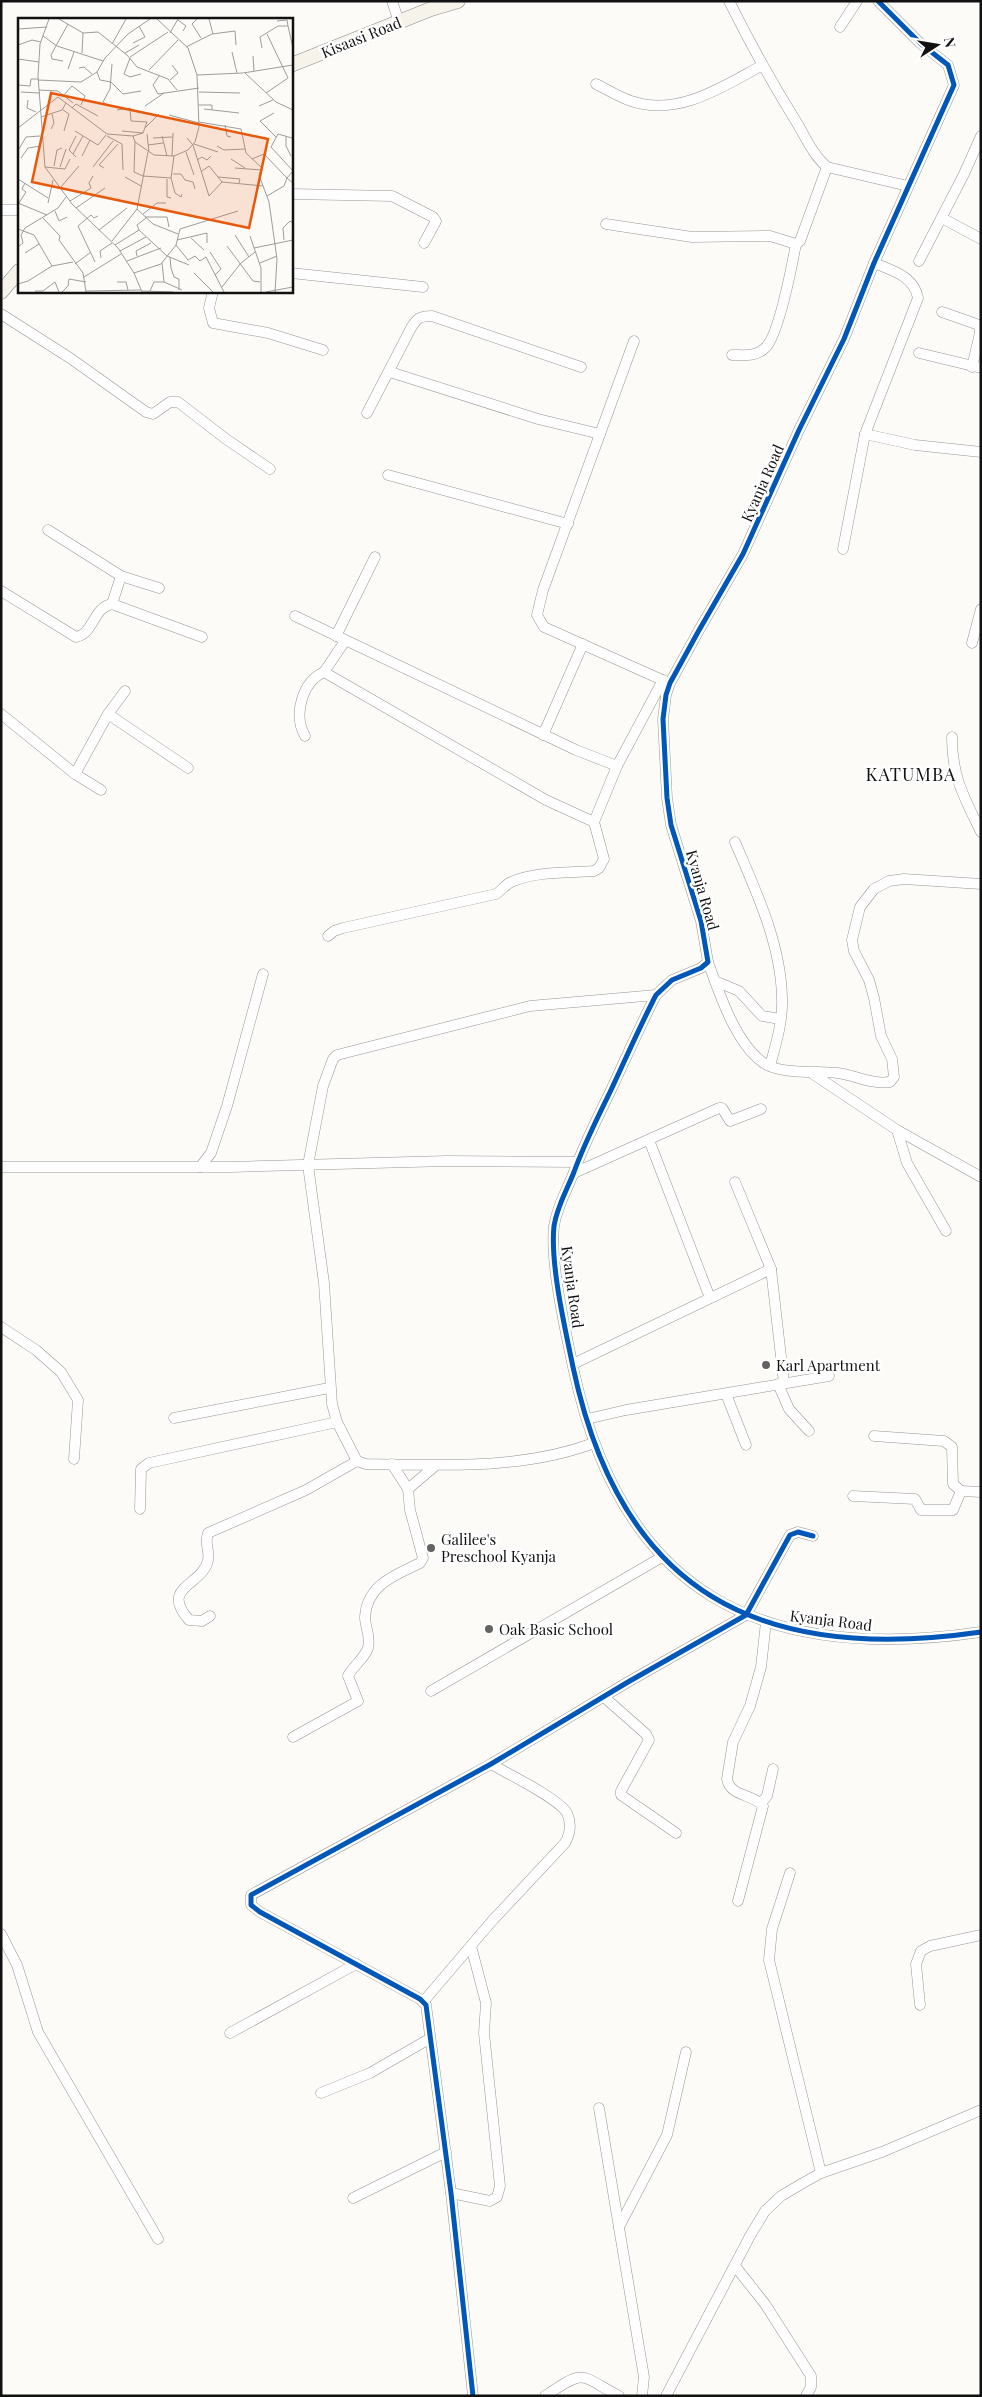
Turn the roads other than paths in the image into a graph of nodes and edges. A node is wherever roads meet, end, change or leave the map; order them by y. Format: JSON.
{"nodes":[{"id":1,"x":392,"y":1,"type":"edge"},
{"id":2,"x":458,"y":1,"type":"edge"},
{"id":3,"x":729,"y":1,"type":"edge"},
{"id":4,"x":857,"y":1,"type":"edge"},
{"id":5,"x":878,"y":1,"type":"edge"},
{"id":6,"x":399,"y":22,"type":"junction"},
{"id":7,"x":840,"y":27,"type":"dead end"},
{"id":8,"x":292,"y":65,"type":"edge"},
{"id":9,"x":761,"y":66,"type":"junction"},
{"id":10,"x":596,"y":84,"type":"dead end"},
{"id":11,"x":980,"y":139,"type":"edge"},
{"id":12,"x":827,"y":167,"type":"junction"},
{"id":13,"x":908,"y":186,"type":"junction"},
{"id":14,"x":292,"y":194,"type":"edge"},
{"id":15,"x":1,"y":210,"type":"edge"},
{"id":16,"x":18,"y":210,"type":"edge"},
{"id":17,"x":942,"y":218,"type":"junction"},
{"id":18,"x":606,"y":224,"type":"dead end"},
{"id":19,"x":981,"y":240,"type":"edge"},
{"id":20,"x":424,"y":243,"type":"dead end"},
{"id":21,"x":796,"y":244,"type":"junction"},
{"id":22,"x":919,"y":261,"type":"dead end"},
{"id":23,"x":874,"y":263,"type":"junction"},
{"id":24,"x":18,"y":272,"type":"edge"},
{"id":25,"x":292,"y":273,"type":"edge"},
{"id":26,"x":423,"y":287,"type":"dead end"},
{"id":27,"x":1,"y":292,"type":"edge"},
{"id":28,"x":212,"y":292,"type":"edge"},
{"id":29,"x":942,"y":312,"type":"dead end"},
{"id":30,"x":1,"y":314,"type":"edge"},
{"id":31,"x":634,"y":341,"type":"dead end"},
{"id":32,"x":323,"y":350,"type":"dead end"},
{"id":33,"x":920,"y":353,"type":"dead end"},
{"id":34,"x":732,"y":355,"type":"dead end"},
{"id":35,"x":581,"y":367,"type":"dead end"},
{"id":36,"x":976,"y":368,"type":"edge"},
{"id":37,"x":390,"y":372,"type":"junction"},
{"id":38,"x":367,"y":413,"type":"dead end"},
{"id":39,"x":600,"y":434,"type":"junction"},
{"id":40,"x":865,"y":434,"type":"junction"},
{"id":41,"x":981,"y":452,"type":"edge"},
{"id":42,"x":270,"y":469,"type":"dead end"},
{"id":43,"x":388,"y":475,"type":"dead end"},
{"id":44,"x":568,"y":524,"type":"junction"},
{"id":45,"x":48,"y":530,"type":"dead end"},
{"id":46,"x":843,"y":549,"type":"dead end"},
{"id":47,"x":375,"y":557,"type":"dead end"},
{"id":48,"x":121,"y":576,"type":"junction"},
{"id":49,"x":158,"y":588,"type":"dead end"},
{"id":50,"x":1,"y":591,"type":"edge"},
{"id":51,"x":112,"y":604,"type":"junction"},
{"id":52,"x":981,"y":609,"type":"edge"},
{"id":53,"x":295,"y":616,"type":"dead end"},
{"id":54,"x":202,"y":637,"type":"dead end"},
{"id":55,"x":340,"y":639,"type":"junction"},
{"id":56,"x":972,"y":643,"type":"dead end"},
{"id":57,"x":583,"y":644,"type":"junction"},
{"id":58,"x":324,"y":672,"type":"junction"},
{"id":59,"x":667,"y":682,"type":"junction"},
{"id":60,"x":125,"y":691,"type":"dead end"},
{"id":61,"x":1,"y":714,"type":"edge"},
{"id":62,"x":108,"y":714,"type":"junction"},
{"id":63,"x":543,"y":734,"type":"junction"},
{"id":64,"x":305,"y":736,"type":"dead end"},
{"id":65,"x":952,"y":737,"type":"dead end"},
{"id":66,"x":617,"y":766,"type":"junction"},
{"id":67,"x":188,"y":768,"type":"dead end"},
{"id":68,"x":75,"y":774,"type":"junction"},
{"id":69,"x":101,"y":790,"type":"dead end"},
{"id":70,"x":594,"y":822,"type":"junction"},
{"id":71,"x":981,"y":832,"type":"edge"},
{"id":72,"x":735,"y":842,"type":"dead end"},
{"id":73,"x":981,"y":884,"type":"edge"},
{"id":74,"x":328,"y":936,"type":"dead end"},
{"id":75,"x":708,"y":962,"type":"junction"},
{"id":76,"x":262,"y":974,"type":"dead end"},
{"id":77,"x":714,"y":981,"type":"junction"},
{"id":78,"x":656,"y":995,"type":"junction"},
{"id":79,"x":780,"y":1019,"type":"junction"},
{"id":80,"x":770,"y":1066,"type":"junction"},
{"id":81,"x":812,"y":1074,"type":"junction"},
{"id":82,"x":761,"y":1108,"type":"dead end"},
{"id":83,"x":896,"y":1130,"type":"junction"},
{"id":84,"x":649,"y":1140,"type":"junction"},
{"id":85,"x":577,"y":1162,"type":"junction"},
{"id":86,"x":308,"y":1165,"type":"junction"},
{"id":87,"x":1,"y":1167,"type":"edge"},
{"id":88,"x":200,"y":1167,"type":"junction"},
{"id":89,"x":574,"y":1173,"type":"junction"},
{"id":90,"x":981,"y":1177,"type":"edge"},
{"id":91,"x":735,"y":1182,"type":"dead end"},
{"id":92,"x":946,"y":1231,"type":"dead end"},
{"id":93,"x":770,"y":1269,"type":"junction"},
{"id":94,"x":710,"y":1298,"type":"junction"},
{"id":95,"x":1,"y":1327,"type":"edge"},
{"id":96,"x":573,"y":1364,"type":"junction"},
{"id":97,"x":829,"y":1376,"type":"dead end"},
{"id":98,"x":781,"y":1384,"type":"junction"},
{"id":99,"x":330,"y":1388,"type":"junction"},
{"id":100,"x":726,"y":1394,"type":"junction"},
{"id":101,"x":174,"y":1418,"type":"dead end"},
{"id":102,"x":587,"y":1419,"type":"junction"},
{"id":103,"x":337,"y":1422,"type":"junction"},
{"id":104,"x":809,"y":1431,"type":"dead end"},
{"id":105,"x":874,"y":1436,"type":"dead end"},
{"id":106,"x":594,"y":1443,"type":"junction"},
{"id":107,"x":746,"y":1445,"type":"dead end"},
{"id":108,"x":74,"y":1459,"type":"dead end"},
{"id":109,"x":357,"y":1461,"type":"junction"},
{"id":110,"x":392,"y":1464,"type":"junction"},
{"id":111,"x":435,"y":1466,"type":"junction"},
{"id":112,"x":408,"y":1489,"type":"junction"},
{"id":113,"x":961,"y":1491,"type":"junction"},
{"id":114,"x":981,"y":1492,"type":"edge"},
{"id":115,"x":853,"y":1496,"type":"dead end"},
{"id":116,"x":140,"y":1509,"type":"dead end"},
{"id":117,"x":813,"y":1536,"type":"dead end"},
{"id":118,"x":662,"y":1557,"type":"junction"},
{"id":119,"x":746,"y":1615,"type":"junction"},
{"id":120,"x":210,"y":1616,"type":"dead end"},
{"id":121,"x":766,"y":1622,"type":"junction"},
{"id":122,"x":981,"y":1632,"type":"edge"},
{"id":123,"x":431,"y":1691,"type":"dead end"},
{"id":124,"x":604,"y":1697,"type":"junction"},
{"id":125,"x":293,"y":1737,"type":"dead end"},
{"id":126,"x":491,"y":1764,"type":"junction"},
{"id":127,"x":773,"y":1769,"type":"dead end"},
{"id":128,"x":761,"y":1803,"type":"junction"},
{"id":129,"x":676,"y":1833,"type":"dead end"},
{"id":130,"x":790,"y":1873,"type":"dead end"},
{"id":131,"x":738,"y":1901,"type":"dead end"},
{"id":132,"x":1,"y":1934,"type":"edge"},
{"id":133,"x":981,"y":1935,"type":"edge"},
{"id":134,"x":471,"y":1946,"type":"junction"},
{"id":135,"x":356,"y":1964,"type":"junction"},
{"id":136,"x":424,"y":2002,"type":"junction"},
{"id":137,"x":920,"y":2005,"type":"dead end"},
{"id":138,"x":230,"y":2033,"type":"dead end"},
{"id":139,"x":429,"y":2039,"type":"junction"},
{"id":140,"x":686,"y":2052,"type":"dead end"},
{"id":141,"x":321,"y":2093,"type":"dead end"},
{"id":142,"x":599,"y":2108,"type":"dead end"},
{"id":143,"x":981,"y":2110,"type":"edge"},
{"id":144,"x":446,"y":2152,"type":"junction"},
{"id":145,"x":821,"y":2173,"type":"junction"},
{"id":146,"x":451,"y":2193,"type":"junction"},
{"id":147,"x":353,"y":2198,"type":"dead end"},
{"id":148,"x":619,"y":2227,"type":"junction"},
{"id":149,"x":158,"y":2239,"type":"dead end"},
{"id":150,"x":735,"y":2266,"type":"junction"},
{"id":151,"x":473,"y":2396,"type":"edge"},
{"id":152,"x":545,"y":2396,"type":"edge"},
{"id":153,"x":619,"y":2396,"type":"edge"},
{"id":154,"x":642,"y":2396,"type":"edge"},
{"id":155,"x":666,"y":2396,"type":"edge"},
{"id":156,"x":806,"y":2396,"type":"edge"}],
"edges":[{"from":1,"to":6,"type":"street"},
{"from":2,"to":6,"type":"main road","name":"Kisaasi Road"},
{"from":3,"to":9,"type":"street"},
{"from":4,"to":7,"type":"street"},
{"from":5,"to":13,"type":"street","name":"Kyanja Road"},
{"from":6,"to":8,"type":"main road","name":"Kisaasi Road"},
{"from":9,"to":10,"type":"street"},
{"from":9,"to":12,"type":"street"},
{"from":11,"to":17,"type":"street"},
{"from":12,"to":13,"type":"street"},
{"from":12,"to":21,"type":"street"},
{"from":13,"to":23,"type":"street","name":"Kyanja Road"},
{"from":14,"to":20,"type":"street"},
{"from":15,"to":16,"type":"street"},
{"from":17,"to":19,"type":"street"},
{"from":17,"to":22,"type":"street"},
{"from":18,"to":21,"type":"street"},
{"from":21,"to":34,"type":"street"},
{"from":23,"to":40,"type":"street"},
{"from":23,"to":59,"type":"street","name":"Kyanja Road"},
{"from":24,"to":27,"type":"main road"},
{"from":25,"to":26,"type":"street"},
{"from":28,"to":32,"type":"street"},
{"from":29,"to":36,"type":"street"},
{"from":30,"to":42,"type":"street"},
{"from":31,"to":39,"type":"street"},
{"from":33,"to":36,"type":"street"},
{"from":35,"to":37,"type":"street"},
{"from":37,"to":38,"type":"street"},
{"from":37,"to":39,"type":"street"},
{"from":39,"to":44,"type":"street"},
{"from":40,"to":41,"type":"street"},
{"from":40,"to":46,"type":"street"},
{"from":43,"to":44,"type":"street"},
{"from":44,"to":57,"type":"street"},
{"from":45,"to":48,"type":"street"},
{"from":47,"to":55,"type":"street"},
{"from":48,"to":49,"type":"street"},
{"from":48,"to":51,"type":"street"},
{"from":50,"to":51,"type":"street"},
{"from":51,"to":54,"type":"street"},
{"from":52,"to":56,"type":"street"},
{"from":53,"to":55,"type":"street"},
{"from":55,"to":58,"type":"street"},
{"from":55,"to":63,"type":"street"},
{"from":57,"to":59,"type":"street"},
{"from":57,"to":63,"type":"street"},
{"from":58,"to":64,"type":"street"},
{"from":58,"to":70,"type":"street"},
{"from":59,"to":66,"type":"street"},
{"from":59,"to":75,"type":"street","name":"Kyanja Road"},
{"from":60,"to":62,"type":"street"},
{"from":61,"to":68,"type":"street"},
{"from":62,"to":67,"type":"street"},
{"from":62,"to":68,"type":"street"},
{"from":63,"to":66,"type":"street"},
{"from":65,"to":71,"type":"street"},
{"from":66,"to":70,"type":"street"},
{"from":68,"to":69,"type":"street"},
{"from":70,"to":74,"type":"street"},
{"from":72,"to":79,"type":"street"},
{"from":73,"to":81,"type":"street"},
{"from":75,"to":77,"type":"street"},
{"from":75,"to":78,"type":"street","name":"Kyanja Road"},
{"from":76,"to":88,"type":"street"},
{"from":77,"to":79,"type":"street"},
{"from":77,"to":80,"type":"street"},
{"from":78,"to":85,"type":"street","name":"Kyanja Road"},
{"from":78,"to":86,"type":"street"},
{"from":79,"to":80,"type":"street"},
{"from":80,"to":81,"type":"street"},
{"from":81,"to":83,"type":"street"},
{"from":82,"to":84,"type":"street"},
{"from":83,"to":90,"type":"street"},
{"from":83,"to":92,"type":"street"},
{"from":84,"to":89,"type":"street"},
{"from":84,"to":94,"type":"street"},
{"from":85,"to":86,"type":"street"},
{"from":85,"to":89,"type":"street","name":"Kyanja Road"},
{"from":86,"to":88,"type":"street"},
{"from":86,"to":99,"type":"street"},
{"from":87,"to":88,"type":"street"},
{"from":89,"to":96,"type":"street","name":"Kyanja Road"},
{"from":91,"to":93,"type":"street"},
{"from":93,"to":94,"type":"street"},
{"from":93,"to":98,"type":"street"},
{"from":94,"to":96,"type":"street"},
{"from":95,"to":108,"type":"street"},
{"from":96,"to":102,"type":"street","name":"Kyanja Road"},
{"from":97,"to":98,"type":"street"},
{"from":98,"to":100,"type":"street"},
{"from":98,"to":104,"type":"street"},
{"from":99,"to":101,"type":"street"},
{"from":99,"to":103,"type":"street"},
{"from":100,"to":102,"type":"street"},
{"from":100,"to":107,"type":"street"},
{"from":102,"to":106,"type":"street","name":"Kyanja Road"},
{"from":103,"to":109,"type":"street"},
{"from":103,"to":116,"type":"street"},
{"from":105,"to":113,"type":"street"},
{"from":106,"to":111,"type":"street"},
{"from":106,"to":118,"type":"street","name":"Kyanja Road"},
{"from":109,"to":110,"type":"street"},
{"from":109,"to":120,"type":"street"},
{"from":110,"to":111,"type":"street"},
{"from":110,"to":112,"type":"street"},
{"from":111,"to":112,"type":"street"},
{"from":112,"to":125,"type":"street"},
{"from":113,"to":114,"type":"street"},
{"from":113,"to":115,"type":"street"},
{"from":117,"to":119,"type":"street"},
{"from":118,"to":119,"type":"street","name":"Kyanja Road"},
{"from":118,"to":123,"type":"street"},
{"from":119,"to":121,"type":"street","name":"Kyanja Road"},
{"from":119,"to":124,"type":"street"},
{"from":121,"to":122,"type":"street","name":"Kyanja Road"},
{"from":121,"to":128,"type":"street"},
{"from":124,"to":126,"type":"street"},
{"from":124,"to":129,"type":"street"},
{"from":126,"to":134,"type":"street"},
{"from":126,"to":135,"type":"street"},
{"from":127,"to":128,"type":"street"},
{"from":128,"to":131,"type":"street"},
{"from":130,"to":145,"type":"street"},
{"from":132,"to":149,"type":"street"},
{"from":133,"to":137,"type":"street"},
{"from":134,"to":136,"type":"street"},
{"from":134,"to":146,"type":"street"},
{"from":135,"to":136,"type":"street"},
{"from":135,"to":138,"type":"street"},
{"from":136,"to":139,"type":"street"},
{"from":139,"to":141,"type":"street"},
{"from":139,"to":144,"type":"street"},
{"from":140,"to":148,"type":"street"},
{"from":142,"to":148,"type":"street"},
{"from":143,"to":145,"type":"street"},
{"from":144,"to":146,"type":"street"},
{"from":144,"to":147,"type":"street"},
{"from":145,"to":150,"type":"street"},
{"from":146,"to":151,"type":"street"},
{"from":148,"to":154,"type":"street"},
{"from":150,"to":155,"type":"street"},
{"from":150,"to":156,"type":"street"},
{"from":152,"to":153,"type":"street"}]}
